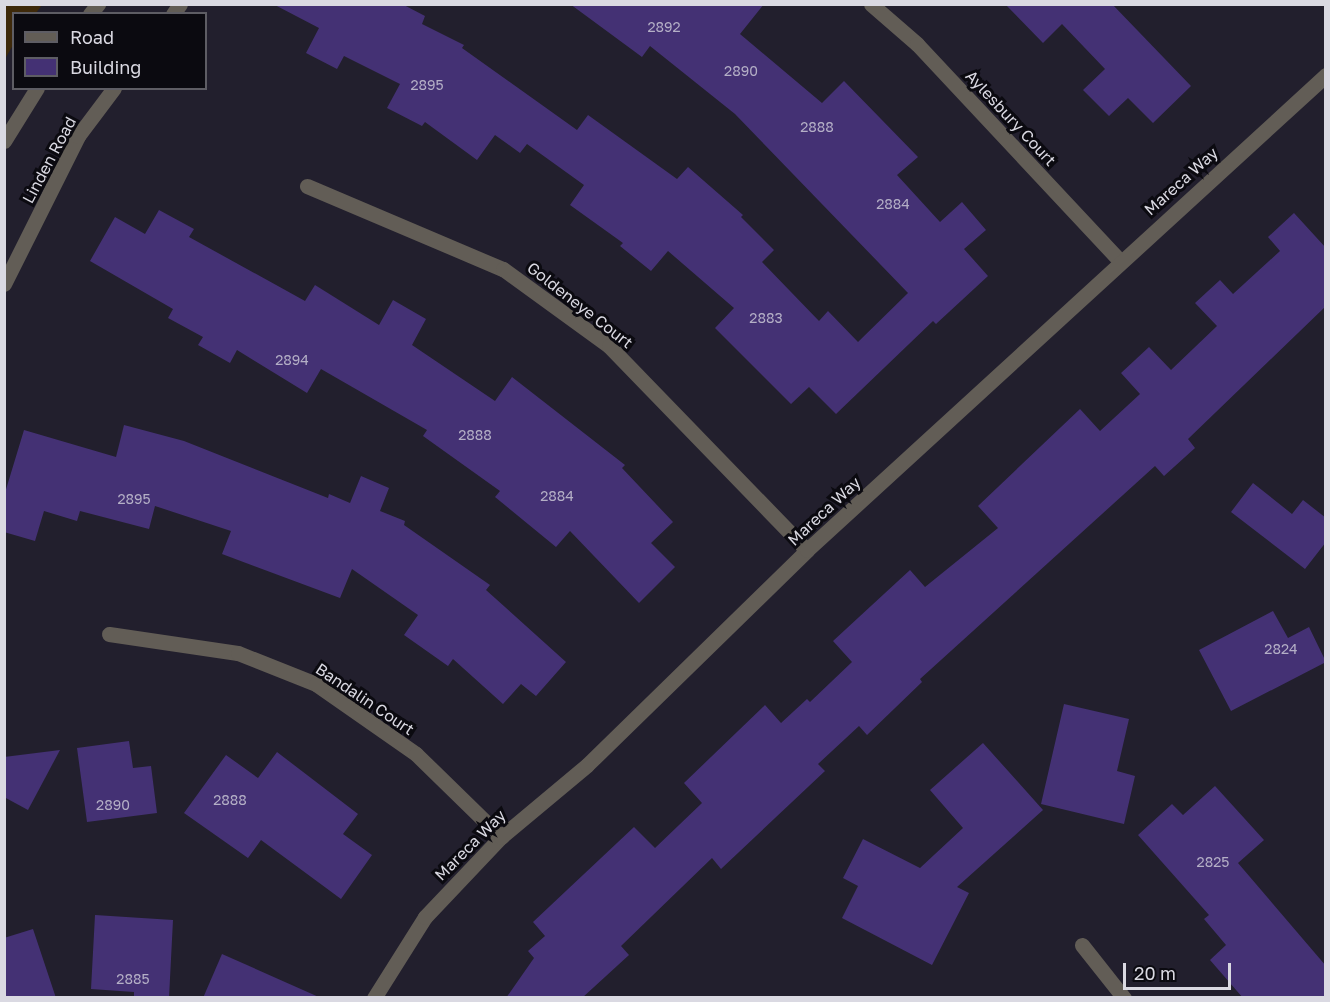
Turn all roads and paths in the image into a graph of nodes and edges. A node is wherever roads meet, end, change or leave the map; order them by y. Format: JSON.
{"nodes":[{"id":1,"x":871,"y":4,"type":"edge"},
{"id":2,"x":1326,"y":75,"type":"edge"},
{"id":3,"x":36,"y":90,"type":"edge"},
{"id":4,"x":112,"y":90,"type":"edge"},
{"id":5,"x":4,"y":141,"type":"edge"},
{"id":6,"x":307,"y":186,"type":"dead end"},
{"id":7,"x":1120,"y":261,"type":"junction"},
{"id":8,"x":4,"y":284,"type":"edge"},
{"id":9,"x":807,"y":550,"type":"junction"},
{"id":10,"x":109,"y":634,"type":"dead end"},
{"id":11,"x":501,"y":837,"type":"junction"},
{"id":12,"x":1082,"y":945,"type":"dead end"},
{"id":13,"x":374,"y":998,"type":"edge"},
{"id":14,"x":1124,"y":998,"type":"edge"}],
"edges":[{"from":1,"to":7,"type":"street","name":"Aylesbury Court"},
{"from":2,"to":7,"type":"street","name":"Mareca Way"},
{"from":3,"to":5,"type":"street"},
{"from":4,"to":8,"type":"street","name":"Linden Road"},
{"from":6,"to":9,"type":"street","name":"Goldeneye Court"},
{"from":7,"to":9,"type":"street","name":"Mareca Way"},
{"from":9,"to":11,"type":"street","name":"Mareca Way"},
{"from":10,"to":11,"type":"street","name":"Bandalin Court"},
{"from":11,"to":13,"type":"street","name":"Mareca Way"},
{"from":12,"to":14,"type":"street"}]}
